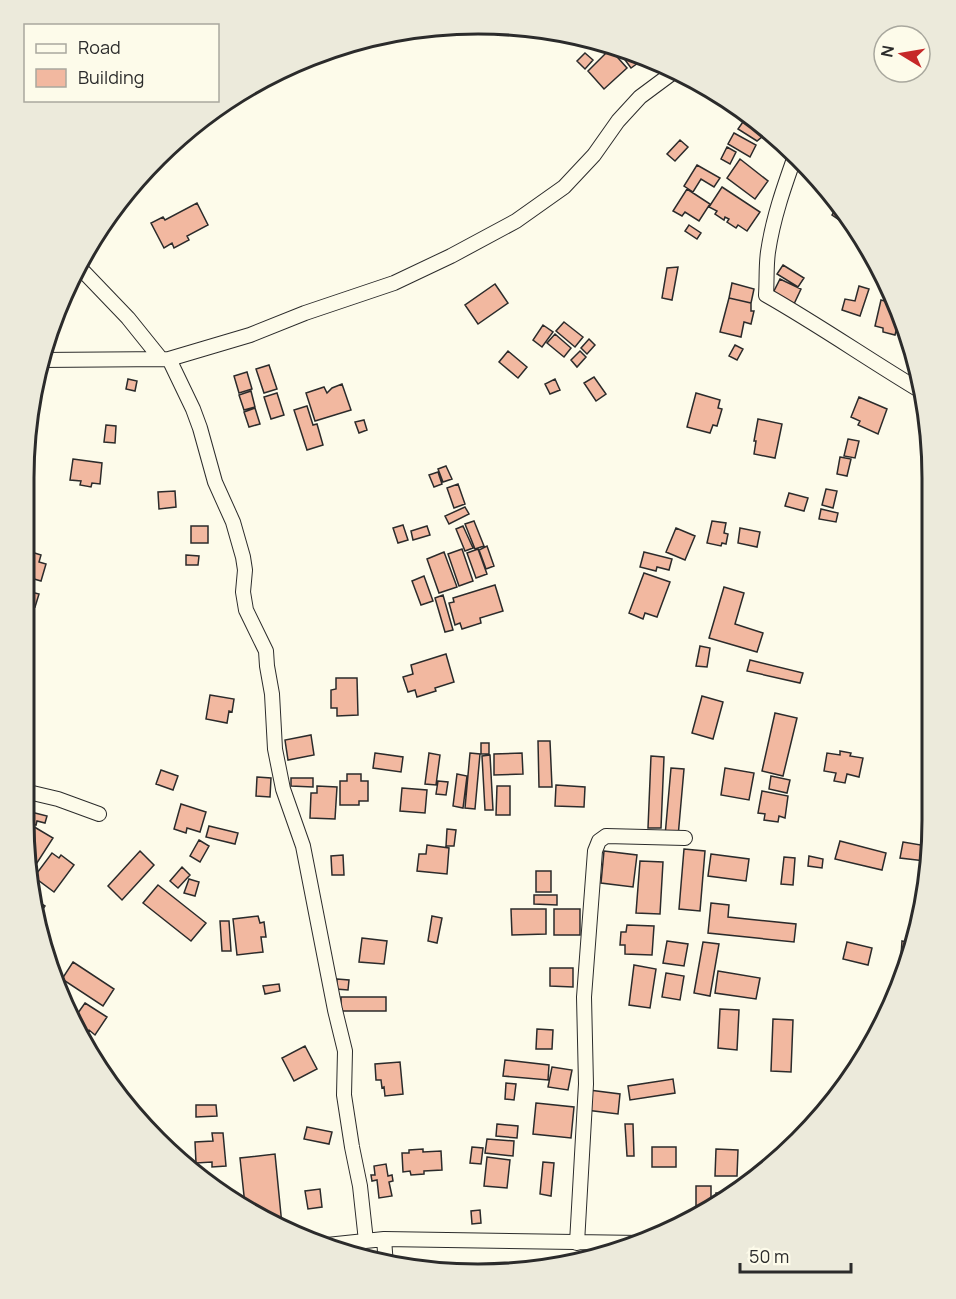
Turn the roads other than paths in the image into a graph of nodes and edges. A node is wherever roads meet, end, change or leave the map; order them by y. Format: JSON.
{"nodes":[{"id":1,"x":667,"y":77,"type":"edge"},
{"id":2,"x":792,"y":164,"type":"edge"},
{"id":3,"x":85,"y":273,"type":"edge"},
{"id":4,"x":165,"y":359,"type":"junction"},
{"id":5,"x":51,"y":360,"type":"edge"},
{"id":6,"x":912,"y":385,"type":"edge"},
{"id":7,"x":35,"y":794,"type":"edge"},
{"id":8,"x":99,"y":814,"type":"dead end"},
{"id":9,"x":685,"y":838,"type":"dead end"},
{"id":10,"x":384,"y":1239,"type":"junction"},
{"id":11,"x":366,"y":1241,"type":"junction"},
{"id":12,"x":343,"y":1243,"type":"edge"},
{"id":13,"x":577,"y":1243,"type":"junction"},
{"id":14,"x":614,"y":1243,"type":"edge"},
{"id":15,"x":385,"y":1255,"type":"edge"}],
"edges":[{"from":1,"to":4,"type":"street"},
{"from":2,"to":6,"type":"street"},
{"from":3,"to":4,"type":"street"},
{"from":4,"to":5,"type":"street"},
{"from":4,"to":11,"type":"street"},
{"from":7,"to":8,"type":"street"},
{"from":9,"to":13,"type":"street"},
{"from":10,"to":11,"type":"street"},
{"from":10,"to":13,"type":"street"},
{"from":10,"to":15,"type":"street"},
{"from":11,"to":12,"type":"street"},
{"from":13,"to":14,"type":"street"}]}
